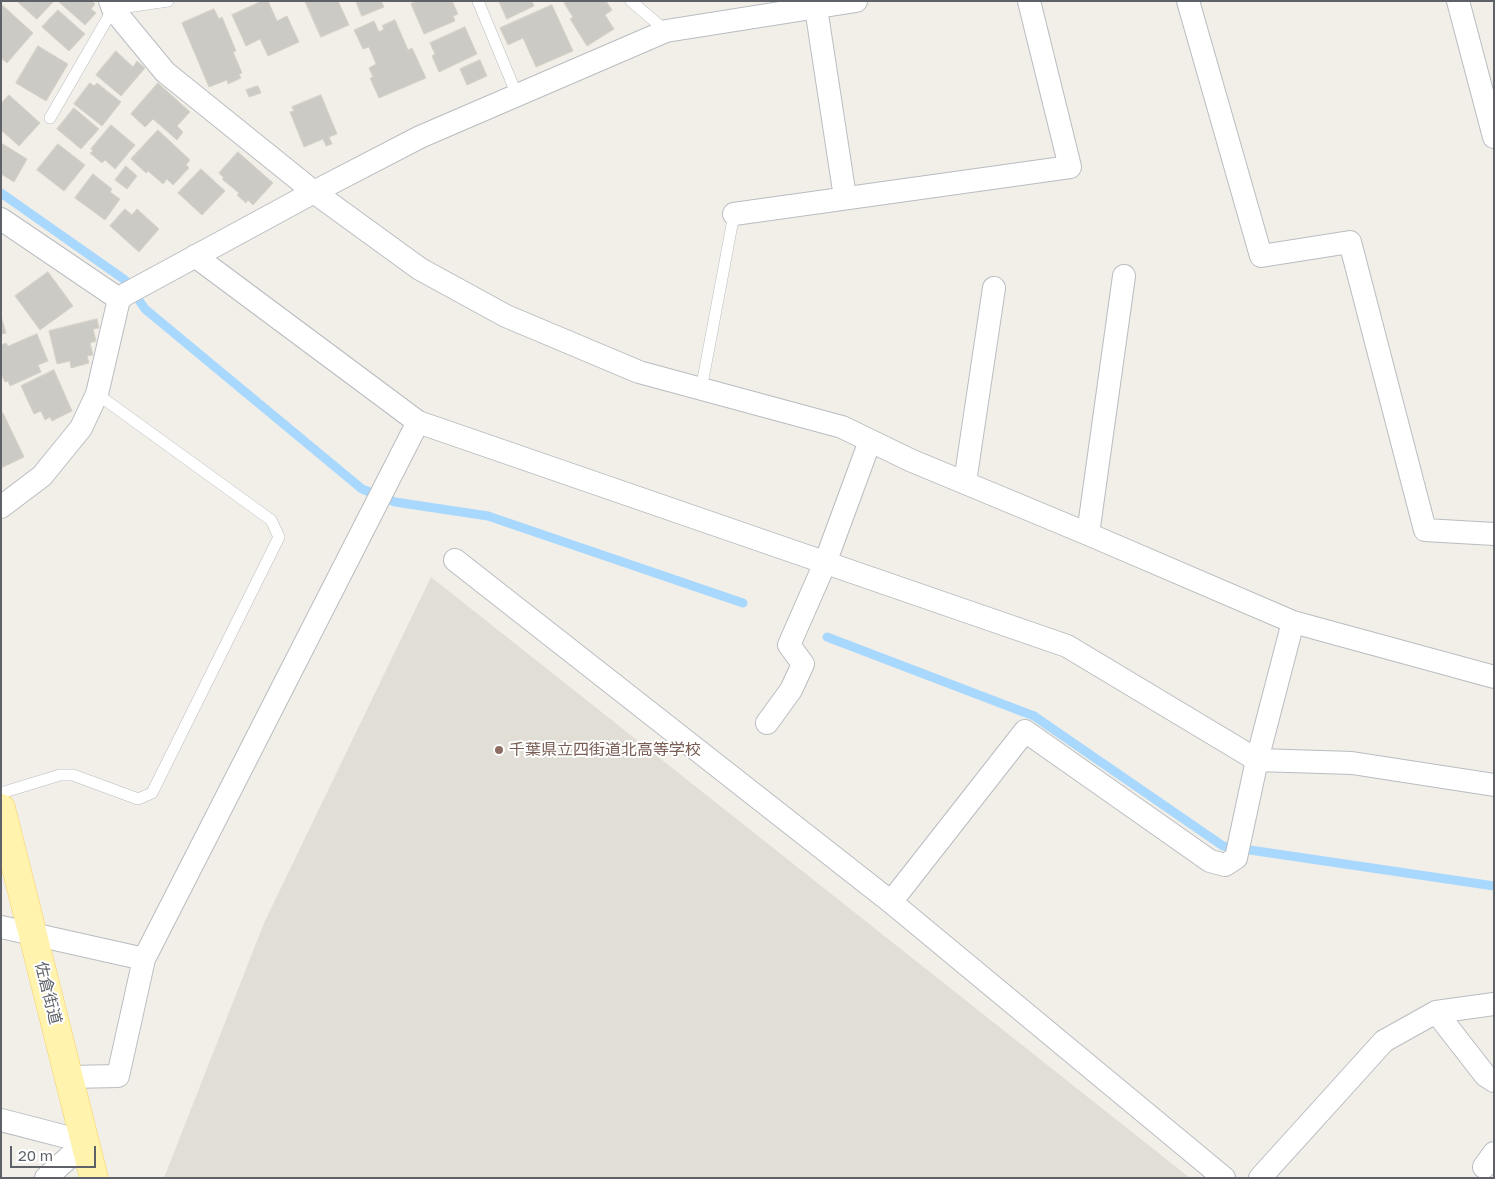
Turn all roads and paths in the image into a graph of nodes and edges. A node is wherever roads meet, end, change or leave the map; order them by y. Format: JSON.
{"nodes":[{"id":1,"x":168,"y":1,"type":"edge"},
{"id":2,"x":478,"y":1,"type":"edge"},
{"id":3,"x":631,"y":1,"type":"edge"},
{"id":4,"x":856,"y":1,"type":"edge"},
{"id":5,"x":1029,"y":1,"type":"edge"},
{"id":6,"x":1188,"y":1,"type":"edge"},
{"id":7,"x":1458,"y":1,"type":"edge"},
{"id":8,"x":111,"y":5,"type":"edge"},
{"id":9,"x":764,"y":8,"type":"edge"},
{"id":10,"x":816,"y":8,"type":"junction"},
{"id":11,"x":666,"y":31,"type":"junction"},
{"id":12,"x":517,"y":95,"type":"junction"},
{"id":13,"x":50,"y":118,"type":"dead end"},
{"id":14,"x":1494,"y":136,"type":"edge"},
{"id":15,"x":314,"y":192,"type":"junction"},
{"id":16,"x":846,"y":197,"type":"junction"},
{"id":17,"x":734,"y":214,"type":"joint"},
{"id":18,"x":1,"y":219,"type":"edge"},
{"id":19,"x":195,"y":256,"type":"junction"},
{"id":20,"x":1124,"y":276,"type":"dead end"},
{"id":21,"x":994,"y":288,"type":"dead end"},
{"id":22,"x":128,"y":293,"type":"junction"},
{"id":23,"x":701,"y":390,"type":"junction"},
{"id":24,"x":97,"y":394,"type":"junction"},
{"id":25,"x":418,"y":422,"type":"junction"},
{"id":26,"x":870,"y":441,"type":"junction"},
{"id":27,"x":965,"y":482,"type":"junction"},
{"id":28,"x":1,"y":507,"type":"edge"},
{"id":29,"x":1088,"y":534,"type":"junction"},
{"id":30,"x":1494,"y":534,"type":"edge"},
{"id":31,"x":454,"y":560,"type":"dead end"},
{"id":32,"x":825,"y":563,"type":"junction"},
{"id":33,"x":1292,"y":622,"type":"junction"},
{"id":34,"x":1494,"y":677,"type":"edge"},
{"id":35,"x":767,"y":723,"type":"dead end"},
{"id":36,"x":1257,"y":760,"type":"junction"},
{"id":37,"x":1494,"y":785,"type":"edge"},
{"id":38,"x":1,"y":793,"type":"edge"},
{"id":39,"x":1,"y":808,"type":"edge"},
{"id":40,"x":892,"y":902,"type":"junction"},
{"id":41,"x":1,"y":927,"type":"edge"},
{"id":42,"x":33,"y":933,"type":"junction"},
{"id":43,"x":144,"y":960,"type":"junction"},
{"id":44,"x":1494,"y":1004,"type":"edge"},
{"id":45,"x":1436,"y":1012,"type":"junction"},
{"id":46,"x":69,"y":1077,"type":"junction"},
{"id":47,"x":1494,"y":1081,"type":"edge"},
{"id":48,"x":1,"y":1120,"type":"edge"},
{"id":49,"x":86,"y":1142,"type":"junction"},
{"id":50,"x":46,"y":1178,"type":"edge"},
{"id":51,"x":94,"y":1178,"type":"edge"},
{"id":52,"x":1224,"y":1178,"type":"edge"},
{"id":53,"x":1260,"y":1178,"type":"edge"}],
"edges":[{"from":1,"to":8,"type":"lane"},
{"from":2,"to":12,"type":"lane"},
{"from":3,"to":11,"type":"lane"},
{"from":4,"to":10,"type":"street"},
{"from":5,"to":16,"type":"street"},
{"from":6,"to":30,"type":"street"},
{"from":7,"to":14,"type":"street"},
{"from":8,"to":13,"type":"lane"},
{"from":8,"to":15,"type":"street"},
{"from":9,"to":10,"type":"street"},
{"from":9,"to":11,"type":"street"},
{"from":10,"to":16,"type":"street"},
{"from":11,"to":12,"type":"street"},
{"from":12,"to":15,"type":"street"},
{"from":15,"to":19,"type":"street"},
{"from":15,"to":23,"type":"street"},
{"from":16,"to":17,"type":"street"},
{"from":17,"to":23,"type":"lane"},
{"from":18,"to":22,"type":"street"},
{"from":19,"to":22,"type":"street"},
{"from":19,"to":25,"type":"street"},
{"from":20,"to":29,"type":"street"},
{"from":21,"to":27,"type":"street"},
{"from":22,"to":24,"type":"street"},
{"from":23,"to":26,"type":"street"},
{"from":24,"to":28,"type":"street"},
{"from":24,"to":38,"type":"lane"},
{"from":25,"to":32,"type":"street"},
{"from":25,"to":43,"type":"street"},
{"from":26,"to":27,"type":"street"},
{"from":26,"to":32,"type":"street"},
{"from":27,"to":29,"type":"street"},
{"from":29,"to":33,"type":"street"},
{"from":31,"to":40,"type":"street"},
{"from":32,"to":35,"type":"street"},
{"from":32,"to":36,"type":"street"},
{"from":33,"to":34,"type":"street"},
{"from":33,"to":36,"type":"street"},
{"from":36,"to":37,"type":"street"},
{"from":36,"to":40,"type":"street"},
{"from":39,"to":42,"type":"main road","name":"佐倉街道"},
{"from":40,"to":52,"type":"street"},
{"from":41,"to":42,"type":"street"},
{"from":42,"to":43,"type":"street"},
{"from":42,"to":46,"type":"main road","name":"佐倉街道"},
{"from":43,"to":46,"type":"street"},
{"from":44,"to":45,"type":"street"},
{"from":45,"to":47,"type":"street"},
{"from":45,"to":53,"type":"street"},
{"from":46,"to":49,"type":"main road","name":"佐倉街道"},
{"from":48,"to":49,"type":"street"},
{"from":49,"to":50,"type":"street"},
{"from":49,"to":51,"type":"main road","name":"佐倉街道"}]}
